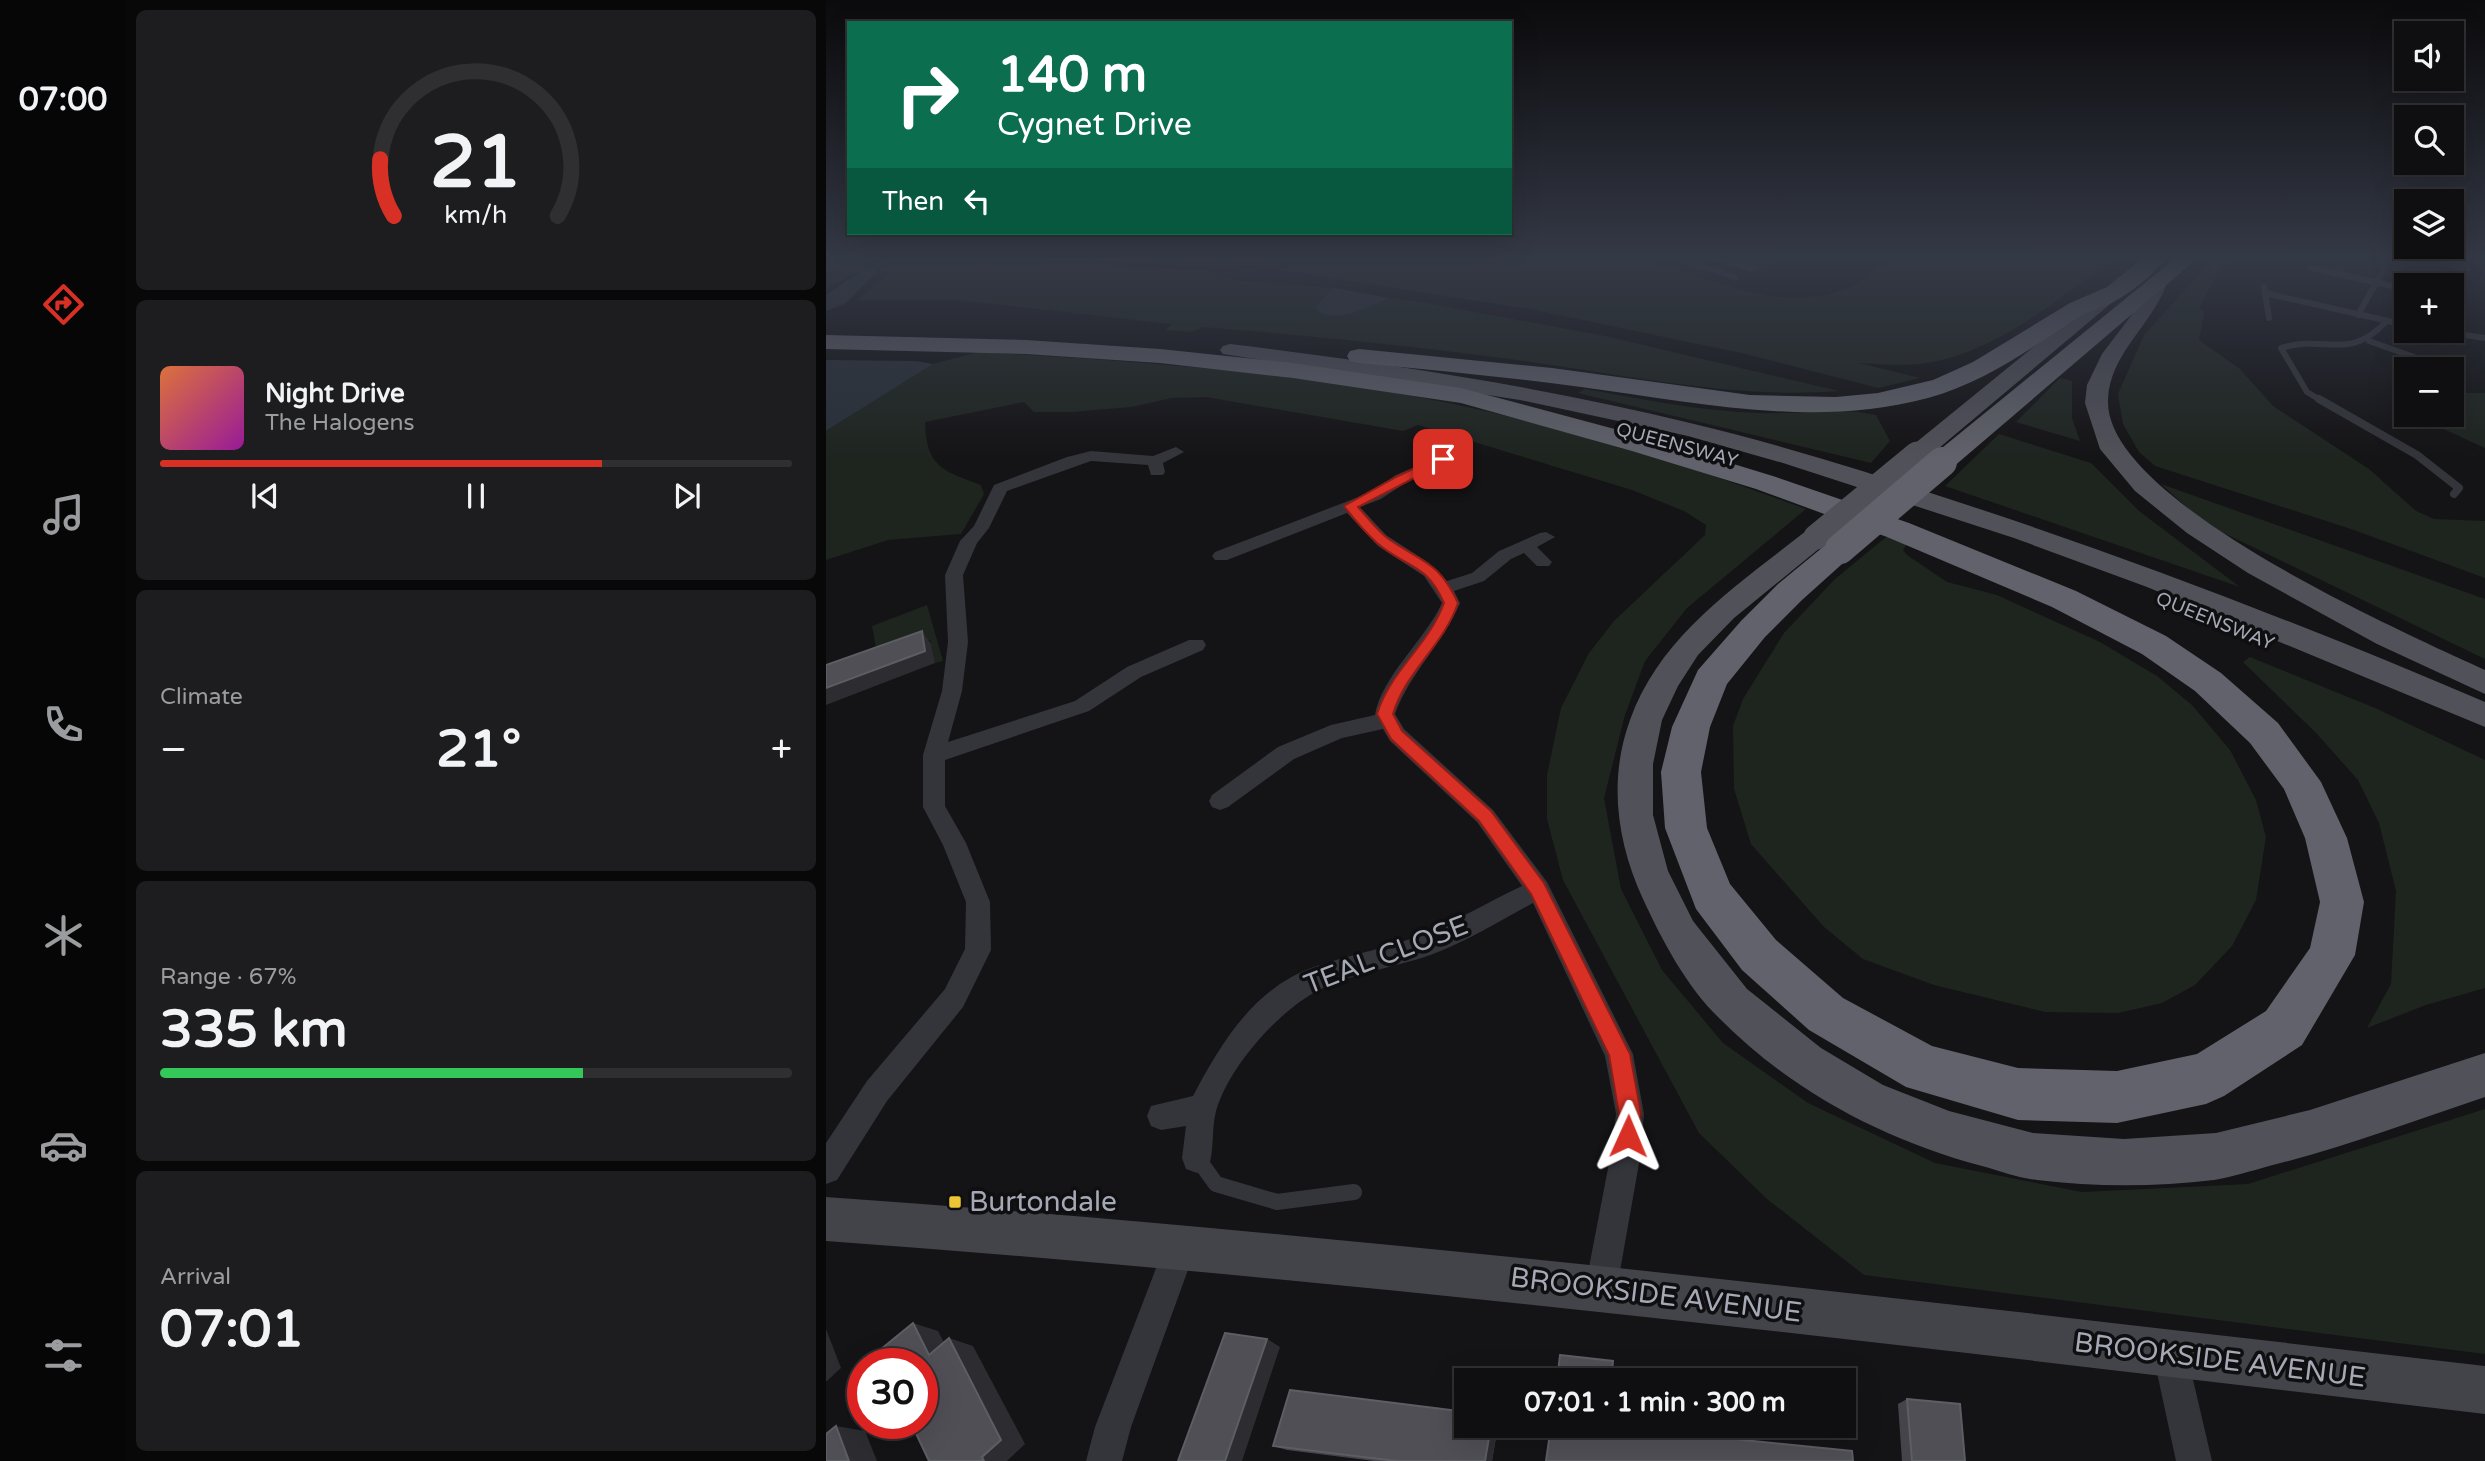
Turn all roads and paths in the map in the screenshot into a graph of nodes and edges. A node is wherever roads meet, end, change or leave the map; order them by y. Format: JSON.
{"nodes":[{"id":1,"x":2053,"y":324,"type":"edge"},
{"id":2,"x":2079,"y":324,"type":"edge"},
{"id":3,"x":2103,"y":324,"type":"edge"},
{"id":4,"x":2134,"y":324,"type":"edge"},
{"id":5,"x":2384,"y":324,"type":"edge"},
{"id":6,"x":826,"y":330,"type":"edge"},
{"id":7,"x":2464,"y":335,"type":"edge"},
{"id":8,"x":2485,"y":338,"type":"edge"},
{"id":9,"x":2369,"y":341,"type":"junction"},
{"id":10,"x":826,"y":342,"type":"edge"},
{"id":11,"x":1230,"y":350,"type":"junction"},
{"id":12,"x":2414,"y":357,"type":"edge"},
{"id":13,"x":1501,"y":405,"type":"junction"},
{"id":14,"x":1991,"y":408,"type":"junction"},
{"id":15,"x":1430,"y":447,"type":"dead end"},
{"id":16,"x":1176,"y":452,"type":"dead end"},
{"id":17,"x":2454,"y":494,"type":"dead end"},
{"id":18,"x":1350,"y":506,"type":"junction"},
{"id":19,"x":1546,"y":537,"type":"dead end"},
{"id":20,"x":1828,"y":543,"type":"junction"},
{"id":21,"x":1526,"y":546,"type":"junction"},
{"id":22,"x":1221,"y":556,"type":"dead end"},
{"id":23,"x":1543,"y":562,"type":"dead end"},
{"id":24,"x":1444,"y":587,"type":"junction"},
{"id":25,"x":1196,"y":645,"type":"dead end"},
{"id":26,"x":2485,"y":683,"type":"edge"},
{"id":27,"x":2485,"y":715,"type":"edge"},
{"id":28,"x":1389,"y":720,"type":"junction"},
{"id":29,"x":2485,"y":734,"type":"edge"},
{"id":30,"x":934,"y":755,"type":"junction"},
{"id":31,"x":1220,"y":802,"type":"dead end"},
{"id":32,"x":1538,"y":888,"type":"junction"},
{"id":33,"x":2485,"y":1076,"type":"edge"},
{"id":34,"x":1202,"y":1109,"type":"junction"},
{"id":35,"x":1161,"y":1116,"type":"dead end"},
{"id":36,"x":1197,"y":1158,"type":"joint"},
{"id":37,"x":826,"y":1169,"type":"edge"},
{"id":38,"x":1354,"y":1192,"type":"dead end"},
{"id":39,"x":826,"y":1219,"type":"edge"},
{"id":40,"x":1181,"y":1245,"type":"junction"},
{"id":41,"x":1601,"y":1289,"type":"junction"},
{"id":42,"x":2170,"y":1354,"type":"junction"},
{"id":43,"x":2485,"y":1390,"type":"edge"},
{"id":44,"x":1104,"y":1461,"type":"edge"},
{"id":45,"x":2194,"y":1461,"type":"edge"}],
"edges":[{"from":1,"to":11,"type":"highway"},
{"from":2,"to":14,"type":"main road"},
{"from":3,"to":14,"type":"highway"},
{"from":4,"to":26,"type":"main road"},
{"from":5,"to":9,"type":"lane"},
{"from":6,"to":11,"type":"highway","name":"QUEENSWAY"},
{"from":7,"to":8,"type":"lane"},
{"from":9,"to":12,"type":"lane"},
{"from":9,"to":17,"type":"lane"},
{"from":10,"to":13,"type":"highway","name":"QUEENSWAY"},
{"from":11,"to":27,"type":"main road","name":"QUEENSWAY"},
{"from":13,"to":20,"type":"highway"},
{"from":13,"to":29,"type":"main road","name":"QUEENSWAY"},
{"from":14,"to":20,"type":"highway","bridge":true},
{"from":15,"to":18,"type":"street"},
{"from":16,"to":30,"type":"street"},
{"from":18,"to":22,"type":"street"},
{"from":18,"to":24,"type":"street"},
{"from":19,"to":21,"type":"street"},
{"from":20,"to":33,"type":"main road"},
{"from":21,"to":23,"type":"street"},
{"from":21,"to":24,"type":"street"},
{"from":24,"to":28,"type":"street"},
{"from":25,"to":30,"type":"street"},
{"from":28,"to":31,"type":"street"},
{"from":28,"to":32,"type":"street"},
{"from":30,"to":37,"type":"street"},
{"from":32,"to":34,"type":"street","name":"TEAL CLOSE"},
{"from":32,"to":41,"type":"street"},
{"from":34,"to":35,"type":"street"},
{"from":34,"to":36,"type":"street","name":"TEAL CLOSE"},
{"from":36,"to":38,"type":"lane"},
{"from":39,"to":40,"type":"street","name":"BROOKSIDE AVENUE"},
{"from":40,"to":41,"type":"street","name":"BROOKSIDE AVENUE"},
{"from":40,"to":44,"type":"street"},
{"from":41,"to":42,"type":"street","name":"BROOKSIDE AVENUE"},
{"from":42,"to":43,"type":"street","name":"BROOKSIDE AVENUE"},
{"from":42,"to":45,"type":"street"}]}
